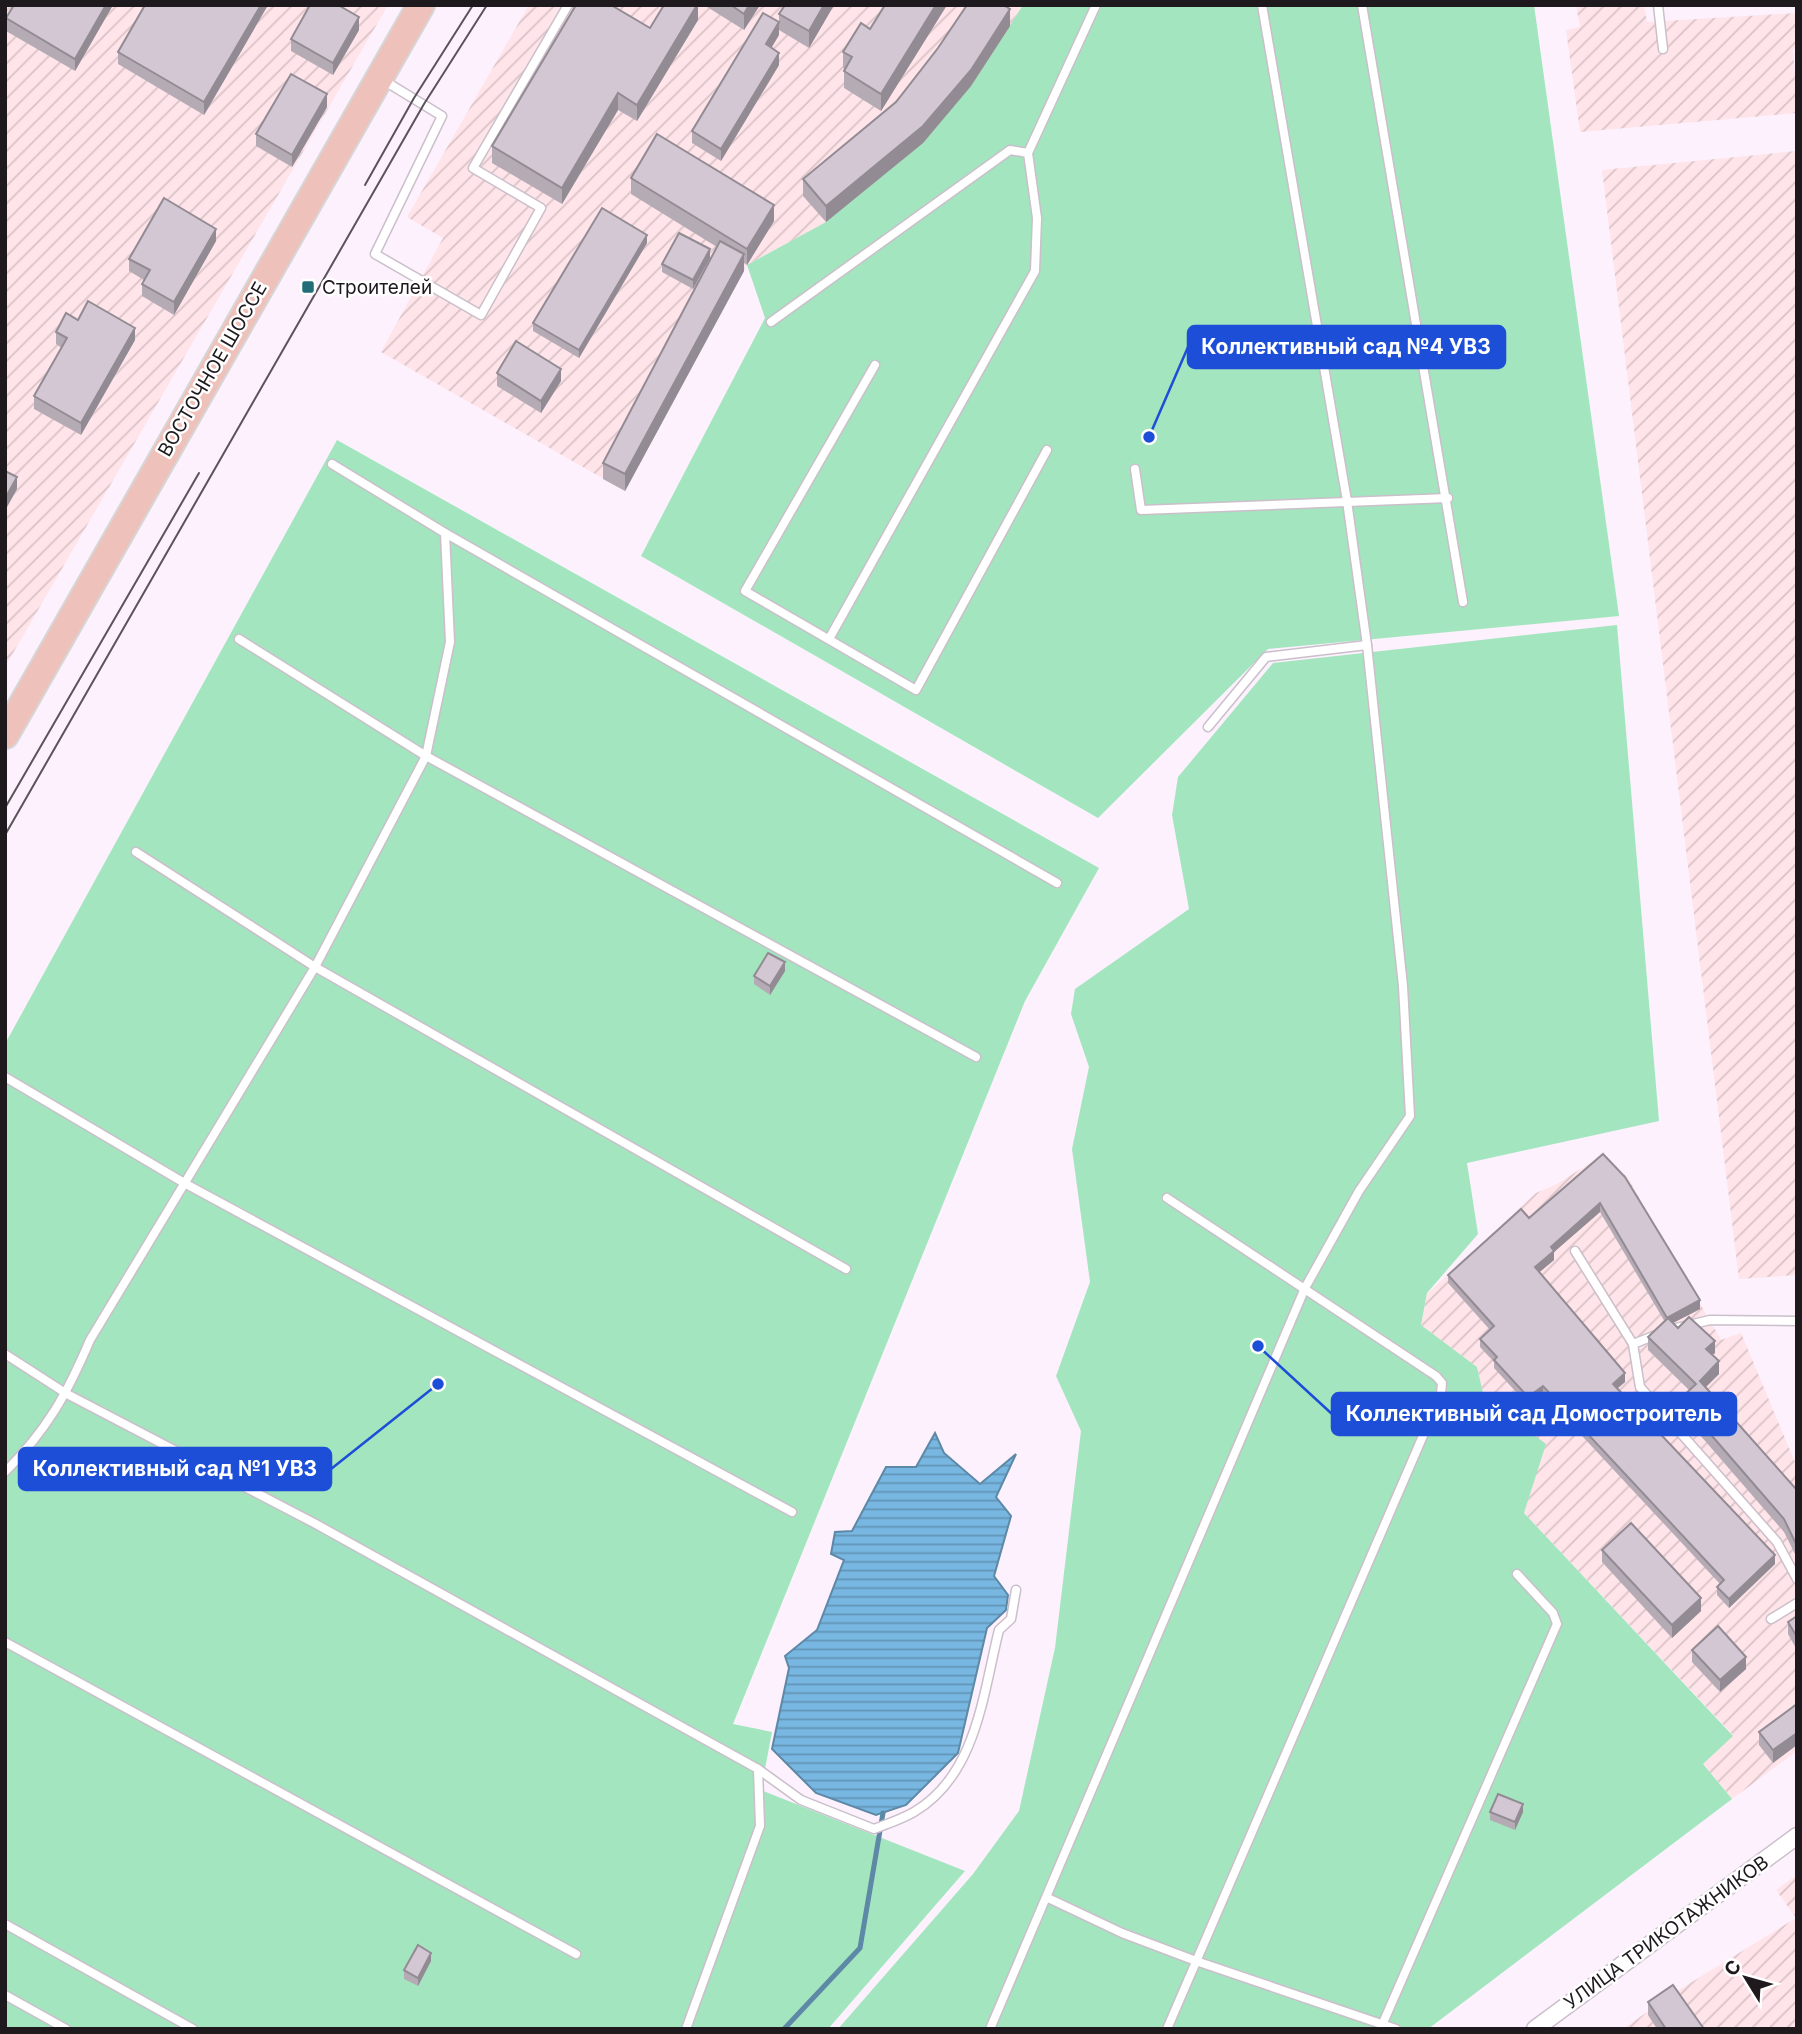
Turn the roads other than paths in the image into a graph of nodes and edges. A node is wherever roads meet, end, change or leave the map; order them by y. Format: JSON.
{"nodes":[{"id":1,"x":421,"y":5,"type":"edge"},
{"id":2,"x":568,"y":5,"type":"edge"},
{"id":3,"x":1096,"y":5,"type":"edge"},
{"id":4,"x":1262,"y":5,"type":"edge"},
{"id":5,"x":1362,"y":5,"type":"edge"},
{"id":6,"x":1658,"y":5,"type":"edge"},
{"id":7,"x":1662,"y":49,"type":"dead end"},
{"id":8,"x":378,"y":77,"type":"junction"},
{"id":9,"x":1028,"y":153,"type":"junction"},
{"id":10,"x":771,"y":322,"type":"dead end"},
{"id":11,"x":875,"y":365,"type":"dead end"},
{"id":12,"x":1047,"y":450,"type":"dead end"},
{"id":13,"x":332,"y":464,"type":"dead end"},
{"id":14,"x":1135,"y":469,"type":"dead end"},
{"id":15,"x":1448,"y":498,"type":"junction"},
{"id":16,"x":1348,"y":501,"type":"junction"},
{"id":17,"x":445,"y":533,"type":"junction"},
{"id":18,"x":1464,"y":602,"type":"dead end"},
{"id":19,"x":239,"y":639,"type":"dead end"},
{"id":20,"x":829,"y":639,"type":"junction"},
{"id":21,"x":1367,"y":645,"type":"junction"},
{"id":22,"x":1209,"y":727,"type":"dead end"},
{"id":23,"x":5,"y":734,"type":"edge"},
{"id":24,"x":426,"y":756,"type":"junction"},
{"id":25,"x":136,"y":852,"type":"dead end"},
{"id":26,"x":1057,"y":883,"type":"dead end"},
{"id":27,"x":315,"y":967,"type":"junction"},
{"id":28,"x":976,"y":1057,"type":"dead end"},
{"id":29,"x":5,"y":1077,"type":"edge"},
{"id":30,"x":186,"y":1184,"type":"junction"},
{"id":31,"x":1167,"y":1198,"type":"dead end"},
{"id":32,"x":1575,"y":1251,"type":"dead end"},
{"id":33,"x":846,"y":1269,"type":"dead end"},
{"id":34,"x":1306,"y":1288,"type":"junction"},
{"id":35,"x":1797,"y":1321,"type":"edge"},
{"id":36,"x":1633,"y":1344,"type":"junction"},
{"id":37,"x":5,"y":1354,"type":"edge"},
{"id":38,"x":67,"y":1394,"type":"junction"},
{"id":39,"x":5,"y":1472,"type":"edge"},
{"id":40,"x":792,"y":1512,"type":"dead end"},
{"id":41,"x":1517,"y":1574,"type":"dead end"},
{"id":42,"x":1797,"y":1578,"type":"edge"},
{"id":43,"x":1016,"y":1590,"type":"dead end"},
{"id":44,"x":1797,"y":1603,"type":"edge"},
{"id":45,"x":1771,"y":1619,"type":"dead end"},
{"id":46,"x":5,"y":1642,"type":"edge"},
{"id":47,"x":758,"y":1769,"type":"junction"},
{"id":48,"x":1797,"y":1836,"type":"edge"},
{"id":49,"x":1048,"y":1898,"type":"junction"},
{"id":50,"x":5,"y":1924,"type":"edge"},
{"id":51,"x":576,"y":1954,"type":"dead end"},
{"id":52,"x":1196,"y":1961,"type":"junction"},
{"id":53,"x":5,"y":1994,"type":"edge"},
{"id":54,"x":1383,"y":2023,"type":"junction"},
{"id":55,"x":66,"y":2029,"type":"edge"},
{"id":56,"x":192,"y":2029,"type":"edge"},
{"id":57,"x":685,"y":2029,"type":"edge"},
{"id":58,"x":990,"y":2029,"type":"edge"},
{"id":59,"x":1167,"y":2029,"type":"edge"},
{"id":60,"x":1396,"y":2029,"type":"edge"},
{"id":61,"x":1535,"y":2029,"type":"edge"}],
"edges":[{"from":1,"to":8,"type":"main road","name":"ВОСТОЧНОЕ ШОССЕ"},
{"from":2,"to":8,"type":"lane"},
{"from":3,"to":9,"type":"lane"},
{"from":4,"to":16,"type":"lane"},
{"from":5,"to":15,"type":"lane"},
{"from":6,"to":7,"type":"lane"},
{"from":8,"to":23,"type":"main road","name":"ВОСТОЧНОЕ ШОССЕ"},
{"from":9,"to":10,"type":"lane"},
{"from":9,"to":20,"type":"lane"},
{"from":11,"to":20,"type":"lane"},
{"from":12,"to":20,"type":"lane"},
{"from":13,"to":17,"type":"lane"},
{"from":14,"to":16,"type":"lane"},
{"from":15,"to":16,"type":"lane"},
{"from":15,"to":18,"type":"lane"},
{"from":16,"to":21,"type":"lane"},
{"from":17,"to":24,"type":"lane"},
{"from":17,"to":26,"type":"lane"},
{"from":19,"to":24,"type":"lane"},
{"from":21,"to":22,"type":"lane"},
{"from":21,"to":34,"type":"lane"},
{"from":24,"to":27,"type":"lane"},
{"from":24,"to":28,"type":"lane"},
{"from":25,"to":27,"type":"lane"},
{"from":27,"to":30,"type":"lane"},
{"from":27,"to":33,"type":"lane"},
{"from":29,"to":30,"type":"lane"},
{"from":30,"to":38,"type":"lane"},
{"from":30,"to":40,"type":"lane"},
{"from":31,"to":34,"type":"lane"},
{"from":32,"to":36,"type":"lane"},
{"from":34,"to":49,"type":"lane"},
{"from":34,"to":52,"type":"lane"},
{"from":35,"to":36,"type":"lane"},
{"from":36,"to":42,"type":"lane"},
{"from":37,"to":38,"type":"lane"},
{"from":38,"to":39,"type":"lane"},
{"from":38,"to":47,"type":"lane"},
{"from":41,"to":54,"type":"lane"},
{"from":43,"to":47,"type":"lane"},
{"from":44,"to":45,"type":"lane"},
{"from":46,"to":51,"type":"lane"},
{"from":47,"to":57,"type":"lane"},
{"from":48,"to":61,"type":"street","name":"УЛИЦА ТРИКОТАЖНИКОВ"},
{"from":49,"to":52,"type":"lane"},
{"from":49,"to":58,"type":"lane"},
{"from":50,"to":56,"type":"lane"},
{"from":52,"to":54,"type":"lane"},
{"from":52,"to":59,"type":"lane"},
{"from":53,"to":55,"type":"lane"},
{"from":54,"to":60,"type":"lane"}]}
